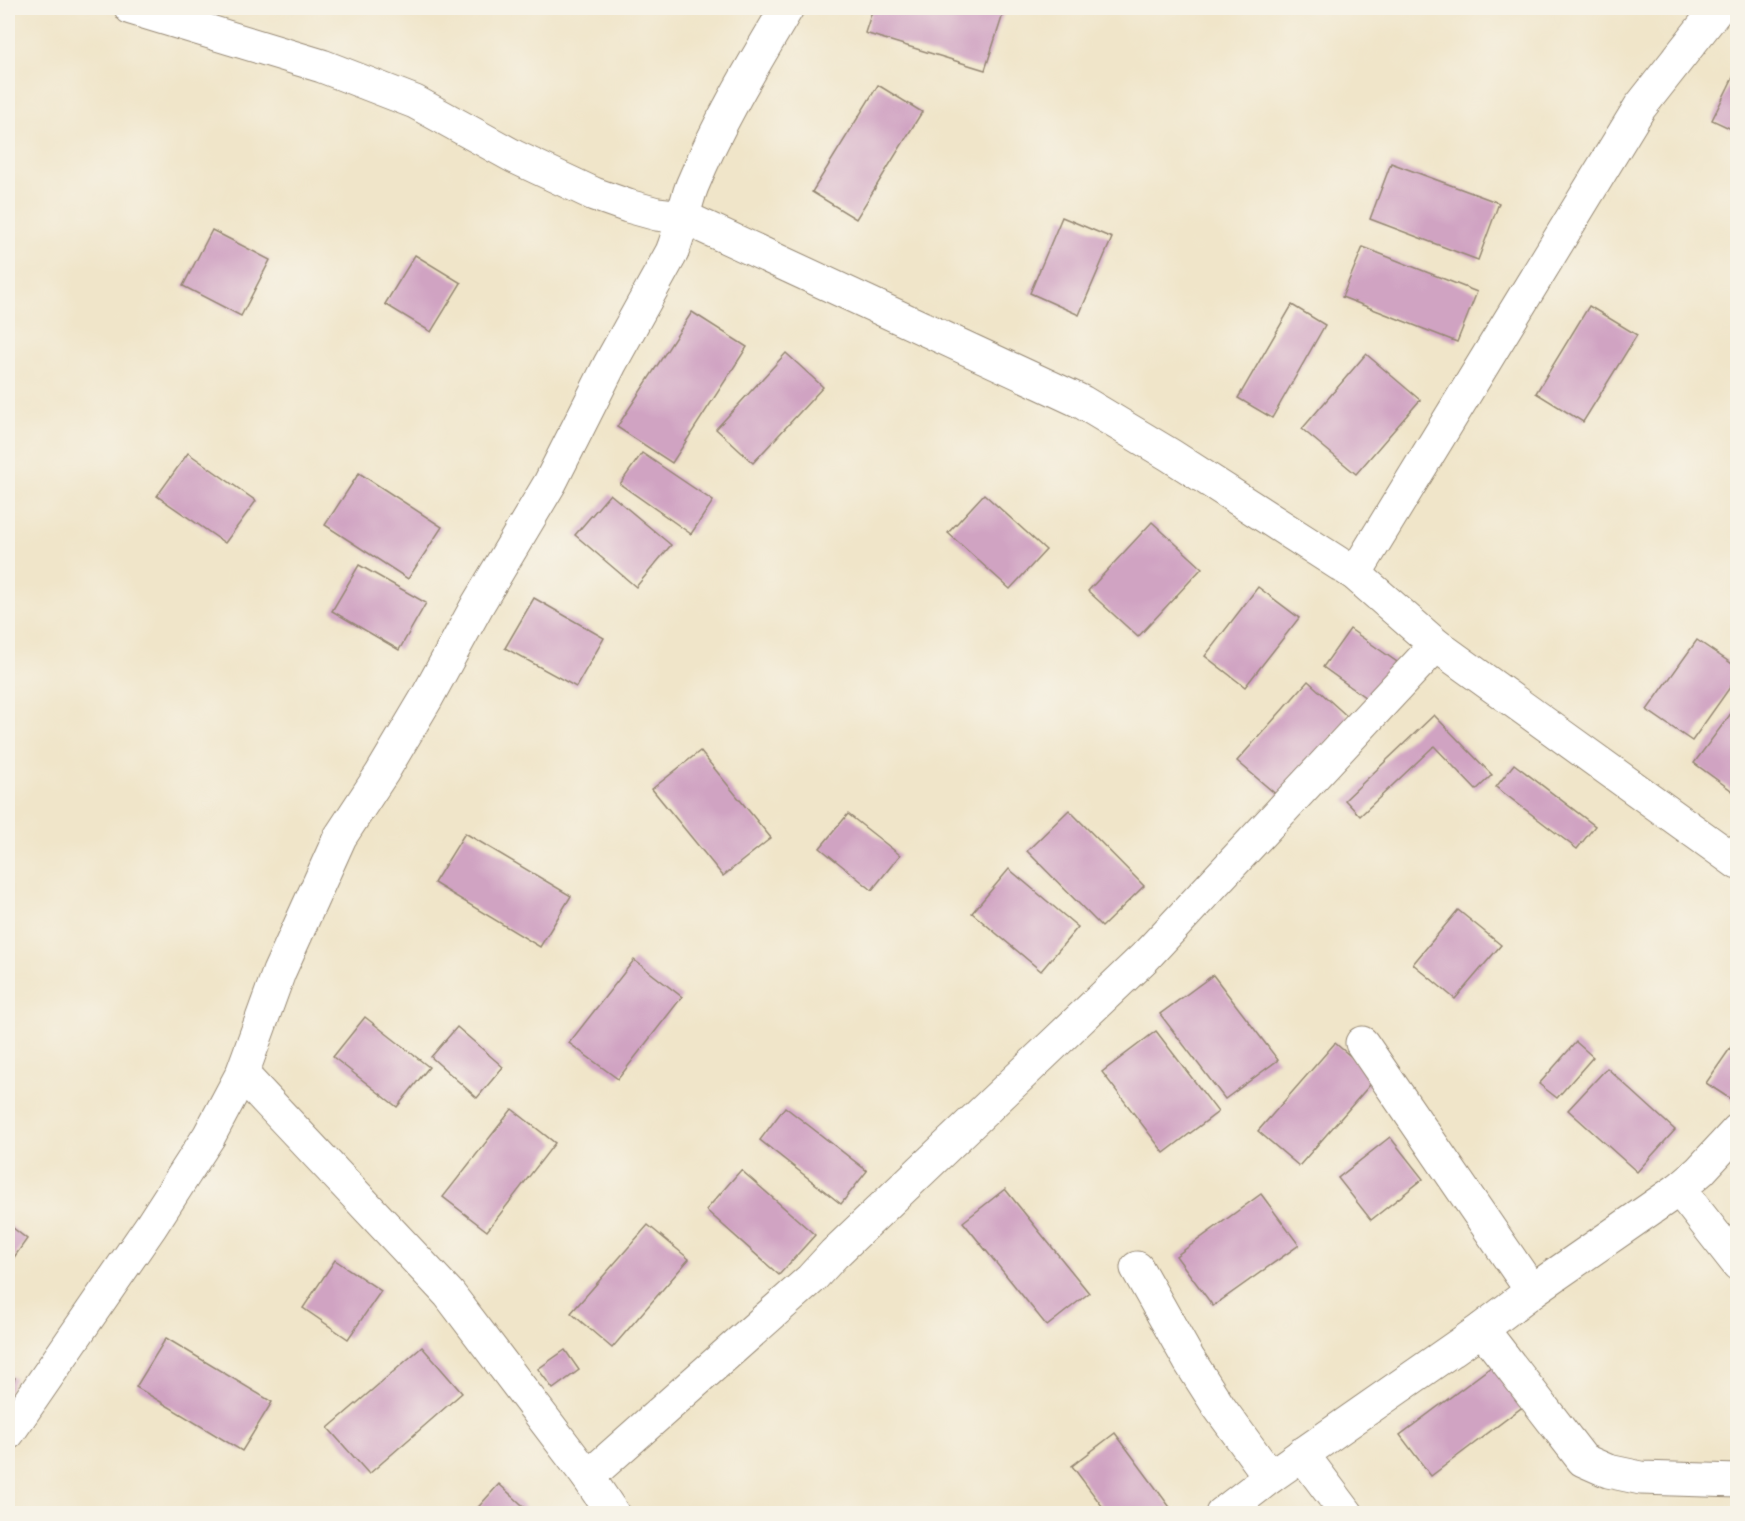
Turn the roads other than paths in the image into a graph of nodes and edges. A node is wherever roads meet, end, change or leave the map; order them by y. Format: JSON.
{"nodes":[{"id":1,"x":787,"y":8,"type":"edge"},
{"id":2,"x":1718,"y":8,"type":"edge"},
{"id":3,"x":138,"y":9,"type":"edge"},
{"id":4,"x":683,"y":217,"type":"junction"},
{"id":5,"x":1354,"y":574,"type":"junction"},
{"id":6,"x":1436,"y":645,"type":"junction"},
{"id":7,"x":1734,"y":854,"type":"edge"},
{"id":8,"x":1362,"y":1042,"type":"dead end"},
{"id":9,"x":242,"y":1074,"type":"junction"},
{"id":10,"x":1737,"y":1130,"type":"edge"},
{"id":11,"x":1679,"y":1189,"type":"junction"},
{"id":12,"x":1737,"y":1264,"type":"edge"},
{"id":13,"x":1137,"y":1268,"type":"dead end"},
{"id":14,"x":1532,"y":1291,"type":"junction"},
{"id":15,"x":1482,"y":1329,"type":"junction"},
{"id":16,"x":8,"y":1433,"type":"edge"},
{"id":17,"x":1302,"y":1454,"type":"junction"},
{"id":18,"x":588,"y":1477,"type":"junction"},
{"id":19,"x":1270,"y":1477,"type":"junction"},
{"id":20,"x":1737,"y":1481,"type":"edge"},
{"id":21,"x":613,"y":1514,"type":"edge"},
{"id":22,"x":1222,"y":1514,"type":"edge"},
{"id":23,"x":1347,"y":1514,"type":"edge"}],
"edges":[{"from":1,"to":4,"type":"street"},
{"from":2,"to":5,"type":"street"},
{"from":3,"to":4,"type":"street"},
{"from":4,"to":5,"type":"street"},
{"from":4,"to":9,"type":"street"},
{"from":5,"to":6,"type":"street"},
{"from":6,"to":7,"type":"street"},
{"from":6,"to":18,"type":"street"},
{"from":8,"to":14,"type":"street"},
{"from":9,"to":16,"type":"street"},
{"from":9,"to":18,"type":"street"},
{"from":10,"to":11,"type":"street"},
{"from":11,"to":12,"type":"street"},
{"from":11,"to":14,"type":"street"},
{"from":13,"to":19,"type":"street"},
{"from":14,"to":15,"type":"street"},
{"from":15,"to":17,"type":"street"},
{"from":15,"to":20,"type":"street"},
{"from":17,"to":19,"type":"street"},
{"from":17,"to":23,"type":"street"},
{"from":18,"to":21,"type":"street"},
{"from":19,"to":22,"type":"street"}]}
